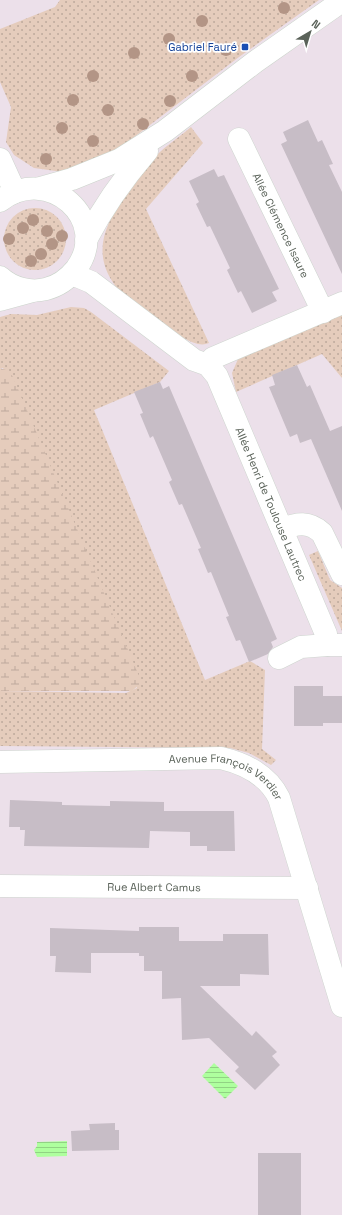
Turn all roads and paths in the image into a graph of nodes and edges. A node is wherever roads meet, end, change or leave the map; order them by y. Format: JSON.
{"nodes":[{"id":1,"x":342,"y":1,"type":"edge"},
{"id":2,"x":165,"y":131,"type":"junction"},
{"id":3,"x":239,"y":139,"type":"dead end"},
{"id":4,"x":0,"y":159,"type":"edge"},
{"id":5,"x":40,"y":188,"type":"junction"},
{"id":6,"x":7,"y":196,"type":"edge"},
{"id":7,"x":86,"y":240,"type":"junction"},
{"id":8,"x":72,"y":274,"type":"junction"},
{"id":9,"x":0,"y":277,"type":"edge"},
{"id":10,"x":34,"y":290,"type":"junction"},
{"id":11,"x":0,"y":300,"type":"edge"},
{"id":12,"x":332,"y":308,"type":"edge"},
{"id":13,"x":208,"y":365,"type":"junction"},
{"id":14,"x":282,"y":529,"type":"junction"},
{"id":15,"x":342,"y":574,"type":"edge"},
{"id":16,"x":335,"y":645,"type":"edge"},
{"id":17,"x":279,"y":658,"type":"dead end"},
{"id":18,"x":0,"y":762,"type":"edge"},
{"id":19,"x":0,"y":886,"type":"edge"},
{"id":20,"x":307,"y":888,"type":"junction"},
{"id":21,"x":342,"y":1006,"type":"edge"}],
"edges":[{"from":1,"to":2,"type":"street"},
{"from":2,"to":5,"type":"street"},
{"from":2,"to":7,"type":"street"},
{"from":3,"to":12,"type":"street","name":"Allée Clémence Isaure"},
{"from":4,"to":6,"type":"street"},
{"from":5,"to":6,"type":"street"},
{"from":5,"to":7,"type":"street"},
{"from":7,"to":8,"type":"street"},
{"from":8,"to":10,"type":"street"},
{"from":8,"to":13,"type":"street"},
{"from":9,"to":10,"type":"street"},
{"from":10,"to":11,"type":"street"},
{"from":12,"to":13,"type":"street"},
{"from":13,"to":14,"type":"street","name":"Allée Henri de Toulouse Lautrec"},
{"from":14,"to":15,"type":"street"},
{"from":14,"to":16,"type":"street","name":"Allée Henri de Toulouse Lautrec"},
{"from":16,"to":17,"type":"street","name":"Allée Henri de Toulouse Lautrec"},
{"from":18,"to":20,"type":"street","name":"Avenue François Verdier"},
{"from":19,"to":20,"type":"street","name":"Rue Albert Camus"},
{"from":20,"to":21,"type":"street","name":"Avenue François Verdier"}]}
